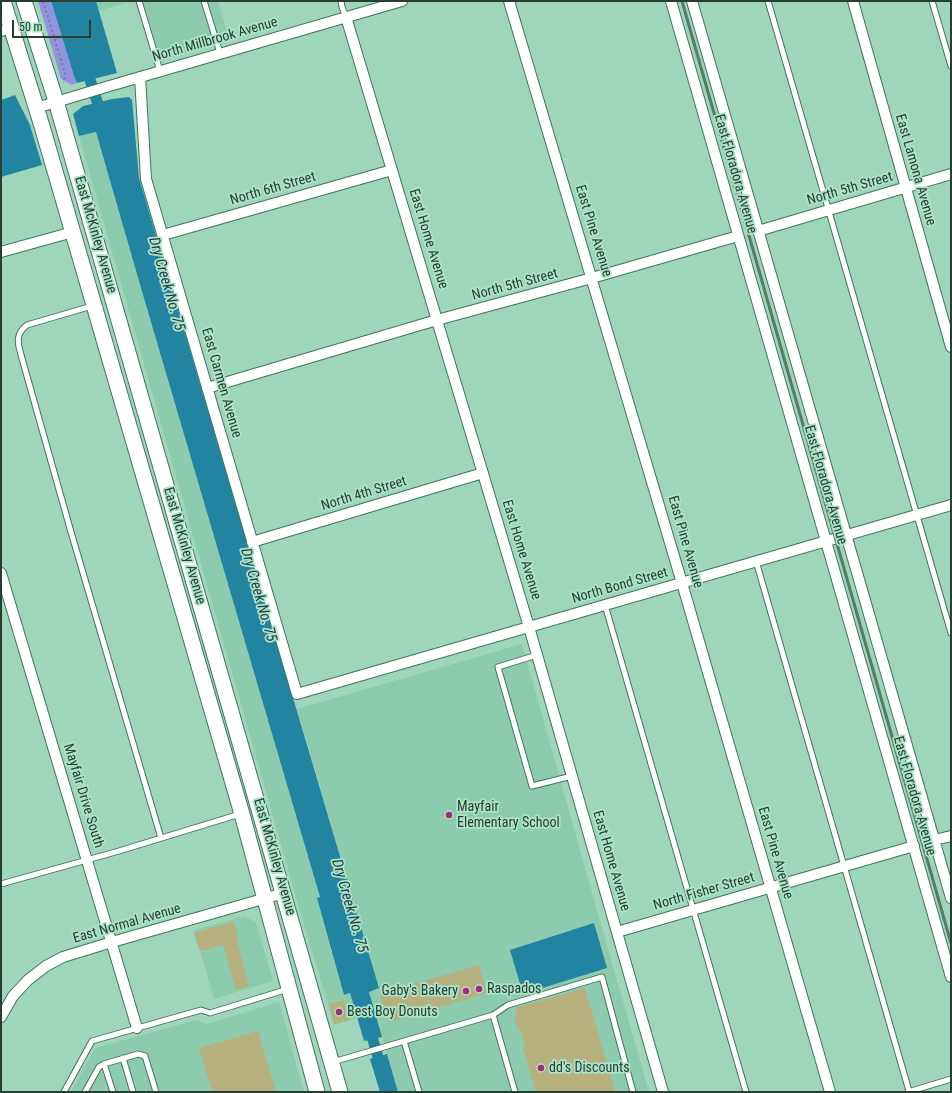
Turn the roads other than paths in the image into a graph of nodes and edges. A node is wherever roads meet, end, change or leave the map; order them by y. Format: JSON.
{"nodes":[{"id":1,"x":3,"y":1,"type":"edge"},
{"id":2,"x":24,"y":1,"type":"edge"},
{"id":3,"x":139,"y":1,"type":"edge"},
{"id":4,"x":204,"y":1,"type":"edge"},
{"id":5,"x":341,"y":1,"type":"edge"},
{"id":6,"x":402,"y":1,"type":"edge"},
{"id":7,"x":509,"y":1,"type":"edge"},
{"id":8,"x":671,"y":1,"type":"edge"},
{"id":9,"x":692,"y":1,"type":"edge"},
{"id":10,"x":768,"y":1,"type":"edge"},
{"id":11,"x":853,"y":1,"type":"edge"},
{"id":12,"x":932,"y":1,"type":"edge"},
{"id":13,"x":346,"y":17,"type":"junction"},
{"id":14,"x":6,"y":30,"type":"edge"},
{"id":15,"x":220,"y":53,"type":"junction"},
{"id":16,"x":951,"y":66,"type":"edge"},
{"id":17,"x":160,"y":71,"type":"junction"},
{"id":18,"x":140,"y":77,"type":"junction"},
{"id":19,"x":56,"y":101,"type":"junction"},
{"id":20,"x":36,"y":108,"type":"junction"},
{"id":21,"x":392,"y":170,"type":"junction"},
{"id":22,"x":951,"y":174,"type":"edge"},
{"id":23,"x":906,"y":187,"type":"junction"},
{"id":24,"x":829,"y":210,"type":"junction"},
{"id":25,"x":758,"y":231,"type":"junction"},
{"id":26,"x":73,"y":232,"type":"junction"},
{"id":27,"x":162,"y":235,"type":"junction"},
{"id":28,"x":738,"y":236,"type":"junction"},
{"id":29,"x":1,"y":252,"type":"edge"},
{"id":30,"x":592,"y":278,"type":"junction"},
{"id":31,"x":93,"y":305,"type":"junction"},
{"id":32,"x":437,"y":320,"type":"junction"},
{"id":33,"x":951,"y":347,"type":"edge"},
{"id":34,"x":130,"y":356,"type":"junction"},
{"id":35,"x":207,"y":388,"type":"junction"},
{"id":36,"x":483,"y":473,"type":"junction"},
{"id":37,"x":951,"y":505,"type":"edge"},
{"id":38,"x":917,"y":515,"type":"junction"},
{"id":39,"x":846,"y":536,"type":"junction"},
{"id":40,"x":826,"y":541,"type":"junction"},
{"id":41,"x":252,"y":542,"type":"junction"},
{"id":42,"x":756,"y":561,"type":"junction"},
{"id":43,"x":1,"y":573,"type":"edge"},
{"id":44,"x":682,"y":583,"type":"junction"},
{"id":45,"x":605,"y":605,"type":"junction"},
{"id":46,"x":529,"y":627,"type":"junction"},
{"id":47,"x":951,"y":633,"type":"edge"},
{"id":48,"x":537,"y":655,"type":"junction"},
{"id":49,"x":297,"y":694,"type":"joint"},
{"id":50,"x":572,"y":776,"type":"junction"},
{"id":51,"x":242,"y":814,"type":"junction"},
{"id":52,"x":951,"y":836,"type":"edge"},
{"id":53,"x":161,"y":838,"type":"junction"},
{"id":54,"x":934,"y":840,"type":"junction"},
{"id":55,"x":914,"y":846,"type":"junction"},
{"id":56,"x":87,"y":859,"type":"junction"},
{"id":57,"x":844,"y":866,"type":"junction"},
{"id":58,"x":1,"y":884,"type":"edge"},
{"id":59,"x":770,"y":887,"type":"junction"},
{"id":60,"x":284,"y":893,"type":"junction"},
{"id":61,"x":264,"y":898,"type":"junction"},
{"id":62,"x":951,"y":898,"type":"edge"},
{"id":63,"x":694,"y":910,"type":"junction"},
{"id":64,"x":617,"y":932,"type":"junction"},
{"id":65,"x":112,"y":942,"type":"junction"},
{"id":66,"x":951,"y":977,"type":"edge"},
{"id":67,"x":289,"y":989,"type":"junction"},
{"id":68,"x":493,"y":1015,"type":"junction"},
{"id":69,"x":1,"y":1017,"type":"edge"},
{"id":70,"x":297,"y":1019,"type":"junction"},
{"id":71,"x":137,"y":1028,"type":"junction"},
{"id":72,"x":404,"y":1041,"type":"junction"},
{"id":73,"x":123,"y":1058,"type":"junction"},
{"id":74,"x":332,"y":1062,"type":"junction"},
{"id":75,"x":104,"y":1064,"type":"junction"},
{"id":76,"x":951,"y":1079,"type":"edge"},
{"id":77,"x":90,"y":1084,"type":"junction"},
{"id":78,"x":64,"y":1092,"type":"edge"},
{"id":79,"x":86,"y":1092,"type":"edge"},
{"id":80,"x":92,"y":1092,"type":"edge"},
{"id":81,"x":113,"y":1092,"type":"edge"},
{"id":82,"x":133,"y":1092,"type":"edge"},
{"id":83,"x":156,"y":1092,"type":"edge"},
{"id":84,"x":317,"y":1092,"type":"edge"},
{"id":85,"x":330,"y":1092,"type":"edge"},
{"id":86,"x":340,"y":1092,"type":"edge"},
{"id":87,"x":419,"y":1092,"type":"edge"},
{"id":88,"x":515,"y":1092,"type":"edge"},
{"id":89,"x":633,"y":1092,"type":"edge"},
{"id":90,"x":663,"y":1092,"type":"edge"},
{"id":91,"x":746,"y":1092,"type":"edge"},
{"id":92,"x":830,"y":1092,"type":"edge"},
{"id":93,"x":908,"y":1092,"type":"edge"}],
"edges":[{"from":1,"to":14,"type":"main road","name":"East McKinley Avenue"},
{"from":2,"to":19,"type":"main road","name":"East McKinley Avenue"},
{"from":3,"to":17,"type":"lane"},
{"from":4,"to":15,"type":"lane"},
{"from":5,"to":13,"type":"lane"},
{"from":6,"to":13,"type":"street","name":"North Millbrook Avenue"},
{"from":7,"to":30,"type":"street","name":"East Pine Avenue"},
{"from":8,"to":28,"type":"street","name":"East Floradora Avenue"},
{"from":9,"to":25,"type":"street","name":"East Floradora Avenue"},
{"from":10,"to":24,"type":"lane"},
{"from":11,"to":23,"type":"street","name":"East Lamona Avenue"},
{"from":12,"to":16,"type":"lane"},
{"from":13,"to":15,"type":"street","name":"North Millbrook Avenue"},
{"from":13,"to":21,"type":"street","name":"East Home Avenue"},
{"from":14,"to":20,"type":"main road","name":"East McKinley Avenue"},
{"from":15,"to":17,"type":"street","name":"North Millbrook Avenue"},
{"from":17,"to":18,"type":"street","name":"North Millbrook Avenue"},
{"from":18,"to":19,"type":"street","name":"North Millbrook Avenue"},
{"from":18,"to":27,"type":"street","name":"East Carmen Avenue"},
{"from":19,"to":20,"type":"street","name":"North Millbrook Avenue"},
{"from":19,"to":34,"type":"main road","name":"East McKinley Avenue"},
{"from":20,"to":26,"type":"main road","name":"East McKinley Avenue"},
{"from":21,"to":27,"type":"street","name":"North 6th Street"},
{"from":21,"to":32,"type":"street","name":"East Home Avenue"},
{"from":22,"to":23,"type":"street","name":"North 5th Street"},
{"from":23,"to":24,"type":"street","name":"North 5th Street"},
{"from":23,"to":33,"type":"street","name":"East Lamona Avenue"},
{"from":24,"to":25,"type":"street","name":"North 5th Street"},
{"from":24,"to":38,"type":"lane"},
{"from":25,"to":39,"type":"street","name":"East Floradora Avenue"},
{"from":26,"to":29,"type":"street"},
{"from":26,"to":31,"type":"main road","name":"East McKinley Avenue"},
{"from":26,"to":34,"type":"main road"},
{"from":27,"to":35,"type":"street","name":"East Carmen Avenue"},
{"from":28,"to":30,"type":"street","name":"North 5th Street"},
{"from":28,"to":40,"type":"street","name":"East Floradora Avenue"},
{"from":30,"to":32,"type":"street","name":"North 5th Street"},
{"from":30,"to":44,"type":"street","name":"East Pine Avenue"},
{"from":31,"to":51,"type":"main road","name":"East McKinley Avenue"},
{"from":31,"to":53,"type":"lane"},
{"from":32,"to":35,"type":"street","name":"North 5th Street"},
{"from":32,"to":36,"type":"street","name":"East Home Avenue"},
{"from":34,"to":60,"type":"main road","name":"East McKinley Avenue"},
{"from":35,"to":41,"type":"street","name":"East Carmen Avenue"},
{"from":36,"to":41,"type":"street","name":"North 4th Street"},
{"from":36,"to":46,"type":"street","name":"East Home Avenue"},
{"from":37,"to":38,"type":"street","name":"North Bond Street"},
{"from":38,"to":39,"type":"street","name":"North Bond Street"},
{"from":38,"to":47,"type":"lane"},
{"from":39,"to":40,"type":"street","name":"North Bond Street"},
{"from":39,"to":54,"type":"street","name":"East Floradora Avenue"},
{"from":40,"to":42,"type":"street","name":"North Bond Street"},
{"from":40,"to":55,"type":"street","name":"East Floradora Avenue"},
{"from":41,"to":49,"type":"street","name":"East Carmen Avenue"},
{"from":42,"to":44,"type":"street","name":"North Bond Street"},
{"from":42,"to":57,"type":"lane"},
{"from":43,"to":56,"type":"street","name":"Mayfair Drive South"},
{"from":44,"to":45,"type":"street","name":"North Bond Street"},
{"from":44,"to":59,"type":"street","name":"East Pine Avenue"},
{"from":45,"to":46,"type":"street","name":"North Bond Street"},
{"from":45,"to":63,"type":"lane"},
{"from":46,"to":48,"type":"street","name":"East Home Avenue"},
{"from":46,"to":49,"type":"street","name":"North Bond Street"},
{"from":48,"to":50,"type":"street","name":"East Home Avenue"},
{"from":48,"to":50,"type":"lane"},
{"from":50,"to":64,"type":"street","name":"East Home Avenue"},
{"from":51,"to":53,"type":"lane"},
{"from":51,"to":61,"type":"main road","name":"East McKinley Avenue"},
{"from":52,"to":54,"type":"street"},
{"from":53,"to":56,"type":"lane"},
{"from":54,"to":62,"type":"street","name":"East Floradora Avenue"},
{"from":55,"to":57,"type":"street","name":"North Fisher Street"},
{"from":55,"to":66,"type":"street","name":"East Floradora Avenue"},
{"from":56,"to":58,"type":"lane"},
{"from":56,"to":65,"type":"street","name":"Mayfair Drive South"},
{"from":57,"to":59,"type":"street","name":"North Fisher Street"},
{"from":57,"to":93,"type":"lane"},
{"from":59,"to":63,"type":"street","name":"North Fisher Street"},
{"from":59,"to":92,"type":"street","name":"East Pine Avenue"},
{"from":60,"to":61,"type":"street","name":"East Normal Avenue"},
{"from":60,"to":74,"type":"main road","name":"East McKinley Avenue"},
{"from":61,"to":65,"type":"street","name":"East Normal Avenue"},
{"from":61,"to":67,"type":"main road","name":"East McKinley Avenue"},
{"from":63,"to":64,"type":"street","name":"North Fisher Street"},
{"from":63,"to":91,"type":"lane"},
{"from":64,"to":90,"type":"street","name":"East Home Avenue"},
{"from":65,"to":69,"type":"street","name":"East Normal Avenue"},
{"from":65,"to":71,"type":"street","name":"Mayfair Drive South"},
{"from":67,"to":70,"type":"main road","name":"East McKinley Avenue"},
{"from":67,"to":71,"type":"lane"},
{"from":68,"to":72,"type":"lane"},
{"from":68,"to":88,"type":"lane"},
{"from":68,"to":89,"type":"lane"},
{"from":70,"to":84,"type":"main road","name":"East McKinley Avenue"},
{"from":70,"to":85,"type":"main road"},
{"from":71,"to":78,"type":"lane"},
{"from":72,"to":74,"type":"lane"},
{"from":72,"to":87,"type":"lane"},
{"from":73,"to":75,"type":"lane"},
{"from":73,"to":82,"type":"lane"},
{"from":73,"to":83,"type":"lane"},
{"from":74,"to":86,"type":"main road","name":"East McKinley Avenue"},
{"from":75,"to":77,"type":"lane"},
{"from":75,"to":81,"type":"lane"},
{"from":76,"to":93,"type":"lane"},
{"from":77,"to":79,"type":"lane"},
{"from":77,"to":80,"type":"lane"}]}
